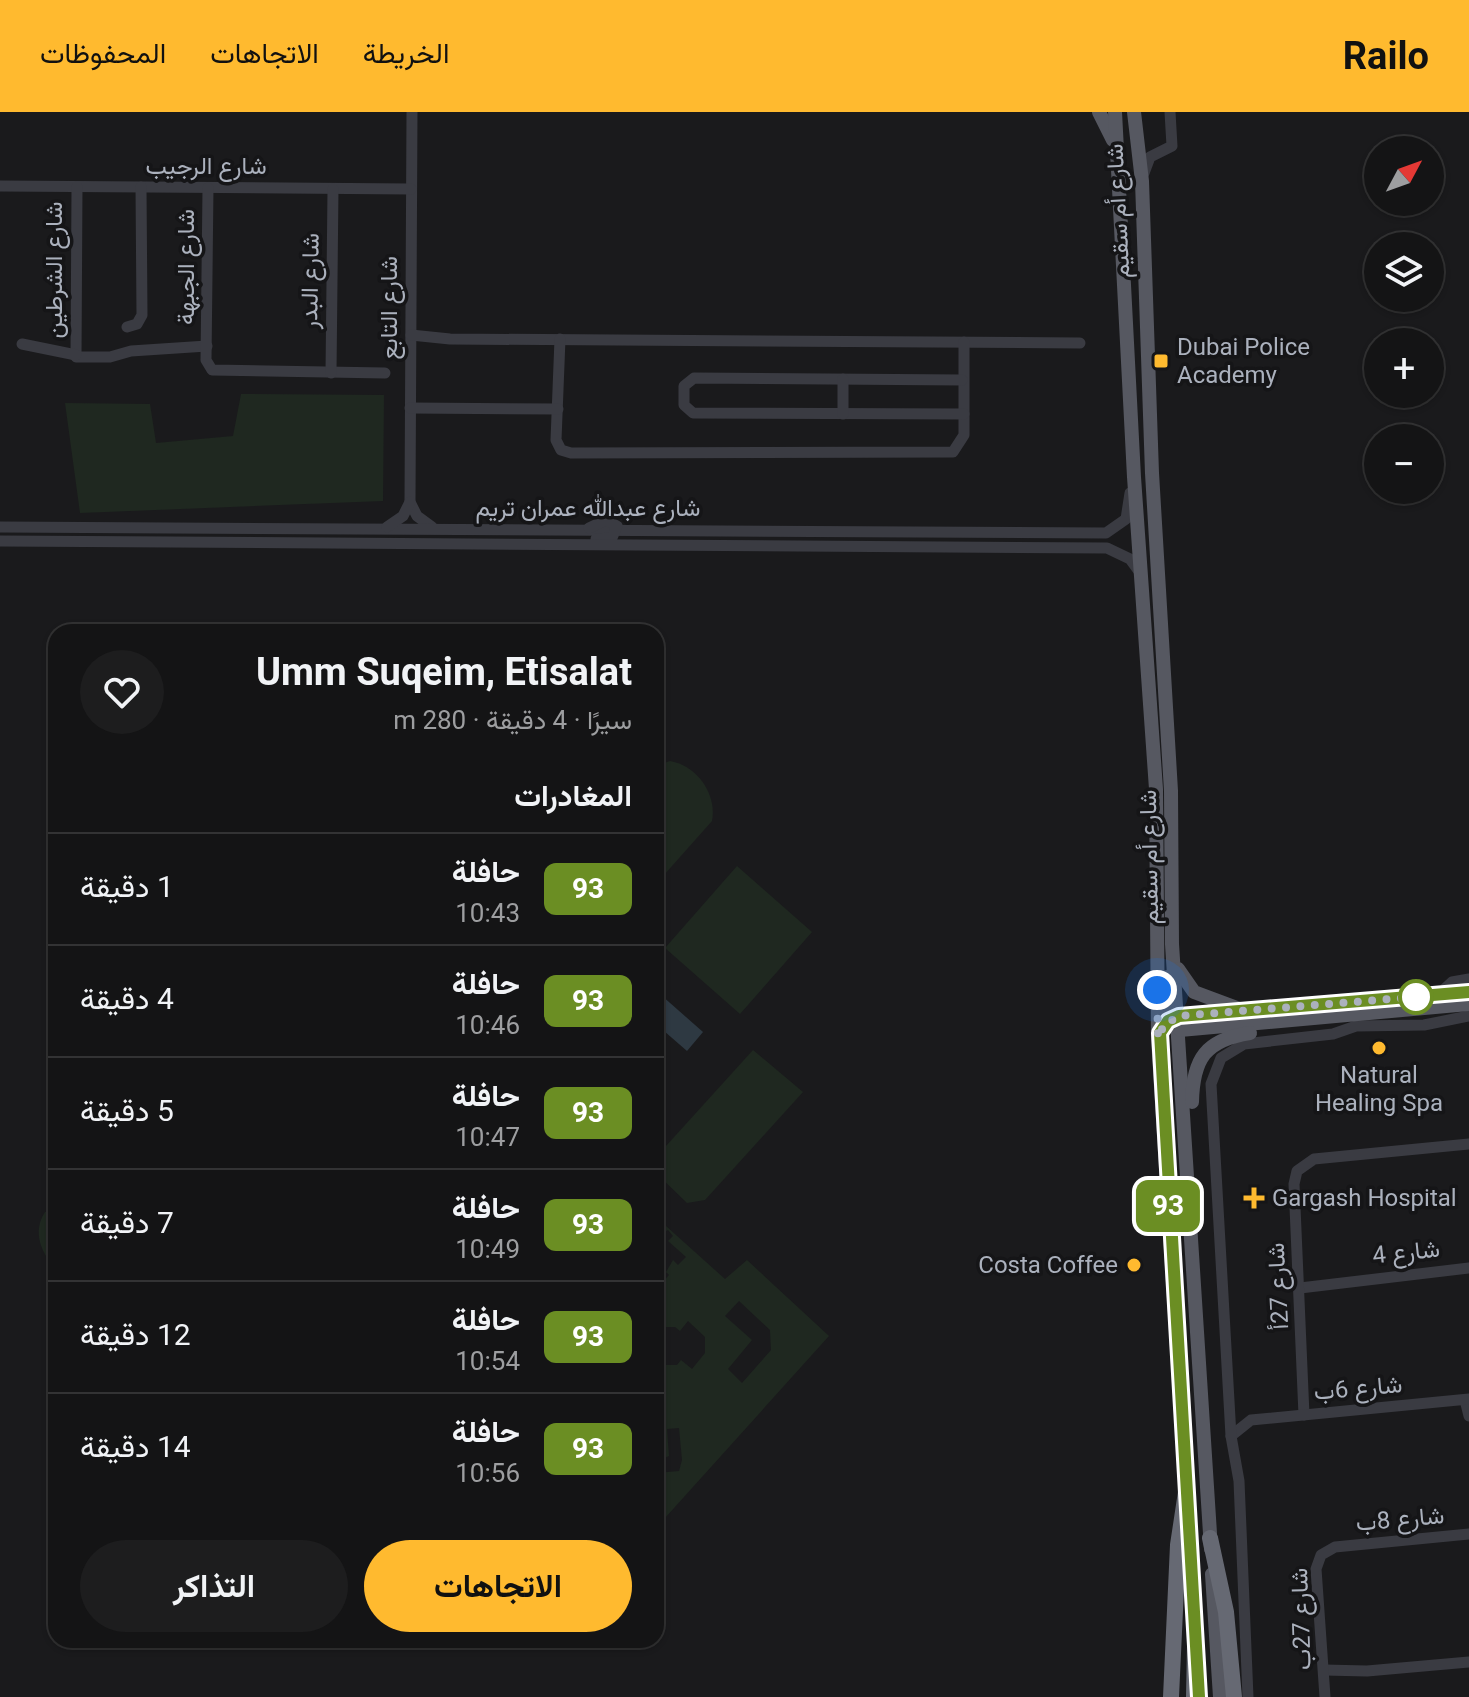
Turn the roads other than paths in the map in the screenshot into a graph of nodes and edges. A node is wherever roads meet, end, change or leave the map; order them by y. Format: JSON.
{"nodes":[{"id":1,"x":1099,"y":112,"type":"edge"},
{"id":2,"x":1115,"y":112,"type":"edge"},
{"id":3,"x":1126,"y":112,"type":"edge"},
{"id":4,"x":1134,"y":112,"type":"edge"},
{"id":5,"x":1142,"y":112,"type":"edge"},
{"id":6,"x":1170,"y":112,"type":"edge"},
{"id":7,"x":411,"y":113,"type":"edge"},
{"id":8,"x":1117,"y":156,"type":"junction"},
{"id":9,"x":1142,"y":181,"type":"junction"},
{"id":10,"x":0,"y":186,"type":"edge"},
{"id":11,"x":77,"y":187,"type":"junction"},
{"id":12,"x":141,"y":187,"type":"junction"},
{"id":13,"x":208,"y":188,"type":"junction"},
{"id":14,"x":333,"y":189,"type":"junction"},
{"id":15,"x":411,"y":189,"type":"junction"},
{"id":16,"x":127,"y":327,"type":"dead end"},
{"id":17,"x":410,"y":338,"type":"junction"},
{"id":18,"x":556,"y":339,"type":"junction"},
{"id":19,"x":960,"y":342,"type":"junction"},
{"id":20,"x":1080,"y":343,"type":"dead end"},
{"id":21,"x":22,"y":344,"type":"dead end"},
{"id":22,"x":207,"y":346,"type":"junction"},
{"id":23,"x":76,"y":355,"type":"junction"},
{"id":24,"x":331,"y":373,"type":"junction"},
{"id":25,"x":385,"y":373,"type":"dead end"},
{"id":26,"x":962,"y":377,"type":"junction"},
{"id":27,"x":843,"y":379,"type":"junction"},
{"id":28,"x":410,"y":408,"type":"junction"},
{"id":29,"x":558,"y":409,"type":"junction"},
{"id":30,"x":843,"y":414,"type":"junction"},
{"id":31,"x":964,"y":414,"type":"junction"},
{"id":32,"x":1134,"y":477,"type":"junction"},
{"id":33,"x":410,"y":502,"type":"junction"},
{"id":34,"x":0,"y":527,"type":"edge"},
{"id":35,"x":383,"y":528,"type":"junction"},
{"id":36,"x":436,"y":529,"type":"junction"},
{"id":37,"x":617,"y":531,"type":"junction"},
{"id":38,"x":0,"y":541,"type":"edge"},
{"id":39,"x":512,"y":545,"type":"junction"},
{"id":40,"x":1144,"y":581,"type":"junction"},
{"id":41,"x":1157,"y":902,"type":"junction"},
{"id":42,"x":1172,"y":944,"type":"junction"},
{"id":43,"x":1469,"y":979,"type":"edge"},
{"id":44,"x":1469,"y":992,"type":"edge"},
{"id":45,"x":1438,"y":995,"type":"junction"},
{"id":46,"x":1469,"y":1004,"type":"edge"},
{"id":47,"x":1245,"y":1011,"type":"junction"},
{"id":48,"x":1176,"y":1016,"type":"junction"},
{"id":49,"x":1469,"y":1016,"type":"edge"},
{"id":50,"x":1297,"y":1020,"type":"junction"},
{"id":51,"x":1158,"y":1038,"type":"junction"},
{"id":52,"x":1185,"y":1133,"type":"junction"},
{"id":53,"x":1469,"y":1144,"type":"edge"},
{"id":54,"x":1185,"y":1149,"type":"junction"},
{"id":55,"x":1469,"y":1268,"type":"edge"},
{"id":56,"x":1300,"y":1285,"type":"junction"},
{"id":57,"x":1467,"y":1399,"type":"edge"},
{"id":58,"x":1229,"y":1408,"type":"junction"},
{"id":59,"x":1308,"y":1414,"type":"junction"},
{"id":60,"x":1469,"y":1416,"type":"edge"},
{"id":61,"x":1251,"y":1420,"type":"junction"},
{"id":62,"x":1231,"y":1436,"type":"junction"},
{"id":63,"x":1186,"y":1492,"type":"junction"},
{"id":64,"x":1469,"y":1534,"type":"edge"},
{"id":65,"x":1210,"y":1538,"type":"junction"},
{"id":66,"x":1335,"y":1547,"type":"joint"},
{"id":67,"x":1195,"y":1646,"type":"joint"},
{"id":68,"x":1469,"y":1662,"type":"edge"},
{"id":69,"x":1324,"y":1676,"type":"junction"},
{"id":70,"x":1171,"y":1697,"type":"edge"},
{"id":71,"x":1196,"y":1697,"type":"edge"},
{"id":72,"x":1220,"y":1697,"type":"edge"},
{"id":73,"x":1234,"y":1697,"type":"edge"},
{"id":74,"x":1248,"y":1697,"type":"edge"},
{"id":75,"x":1325,"y":1697,"type":"edge"}],
"edges":[{"from":1,"to":8,"type":"main road"},
{"from":2,"to":8,"type":"main road","name":"شارع أم سقيم"},
{"from":3,"to":9,"type":"main road"},
{"from":4,"to":9,"type":"main road","name":"شارع أم سقيم"},
{"from":5,"to":9,"type":"main road"},
{"from":6,"to":9,"type":"street"},
{"from":7,"to":15,"type":"street","name":"شارع التابع"},
{"from":8,"to":32,"type":"main road","name":"شارع أم سقيم"},
{"from":9,"to":42,"type":"main road","name":"شارع أم سقيم"},
{"from":10,"to":11,"type":"street","name":"شارع الرجيب"},
{"from":11,"to":12,"type":"street","name":"شارع الرجيب"},
{"from":11,"to":23,"type":"street","name":"شارع الشرطين"},
{"from":12,"to":13,"type":"street","name":"شارع الرجيب"},
{"from":12,"to":16,"type":"street"},
{"from":13,"to":14,"type":"street","name":"شارع الرجيب"},
{"from":13,"to":22,"type":"street","name":"شارع الجبهة"},
{"from":14,"to":15,"type":"street","name":"شارع الرجيب"},
{"from":14,"to":24,"type":"street","name":"شارع البدر"},
{"from":15,"to":17,"type":"street","name":"شارع التابع"},
{"from":17,"to":18,"type":"street"},
{"from":17,"to":28,"type":"street","name":"شارع التابع"},
{"from":18,"to":19,"type":"street"},
{"from":18,"to":29,"type":"street"},
{"from":19,"to":20,"type":"street"},
{"from":19,"to":26,"type":"street"},
{"from":21,"to":23,"type":"street"},
{"from":22,"to":23,"type":"street","name":"شارع الشرطين"},
{"from":22,"to":24,"type":"street"},
{"from":24,"to":25,"type":"street"},
{"from":26,"to":27,"type":"street"},
{"from":26,"to":31,"type":"street"},
{"from":27,"to":30,"type":"street"},
{"from":27,"to":30,"type":"street"},
{"from":28,"to":29,"type":"street"},
{"from":28,"to":33,"type":"street","name":"شارع التابع"},
{"from":29,"to":31,"type":"street"},
{"from":30,"to":31,"type":"street"},
{"from":32,"to":37,"type":"street","name":"شارع عبدالله عمران تريم"},
{"from":32,"to":40,"type":"main road","name":"شارع أم سقيم"},
{"from":33,"to":35,"type":"street"},
{"from":33,"to":36,"type":"street"},
{"from":34,"to":35,"type":"street","name":"شارع عبدالله عمران تريم"},
{"from":35,"to":36,"type":"street","name":"شارع عبدالله عمران تريم"},
{"from":36,"to":37,"type":"street","name":"شارع عبدالله عمران تريم"},
{"from":37,"to":39,"type":"street"},
{"from":38,"to":39,"type":"street","name":"شارع عبدالله عمران تريم"},
{"from":39,"to":40,"type":"street","name":"شارع عبدالله عمران تريم"},
{"from":40,"to":41,"type":"main road","name":"شارع أم سقيم"},
{"from":41,"to":48,"type":"main road"},
{"from":41,"to":51,"type":"main road","name":"شارع أم سقيم"},
{"from":42,"to":47,"type":"main road"},
{"from":42,"to":48,"type":"main road","name":"شارع أم سقيم"},
{"from":43,"to":45,"type":"street"},
{"from":44,"to":45,"type":"main road"},
{"from":45,"to":47,"type":"main road"},
{"from":46,"to":50,"type":"main road"},
{"from":47,"to":48,"type":"main road"},
{"from":48,"to":50,"type":"main road"},
{"from":48,"to":51,"type":"main road"},
{"from":48,"to":52,"type":"main road","name":"شارع أم سقيم"},
{"from":49,"to":58,"type":"street"},
{"from":50,"to":52,"type":"main road"},
{"from":51,"to":54,"type":"main road"},
{"from":51,"to":63,"type":"main road","name":"شارع أم سقيم"},
{"from":52,"to":54,"type":"main road","name":"شارع أم سقيم"},
{"from":53,"to":56,"type":"street","name":"شارع 27أ"},
{"from":54,"to":65,"type":"main road","name":"شارع أم سقيم"},
{"from":55,"to":56,"type":"street","name":"شارع 4"},
{"from":56,"to":59,"type":"street","name":"شارع 27أ"},
{"from":57,"to":59,"type":"street","name":"شارع 6ب"},
{"from":57,"to":60,"type":"street"},
{"from":58,"to":61,"type":"street"},
{"from":58,"to":62,"type":"street"},
{"from":59,"to":61,"type":"street","name":"شارع 6ب"},
{"from":61,"to":62,"type":"street"},
{"from":62,"to":74,"type":"street"},
{"from":63,"to":67,"type":"main road","name":"شارع أم سقيم"},
{"from":63,"to":70,"type":"highway"},
{"from":64,"to":66,"type":"street","name":"شارع 8ب"},
{"from":65,"to":72,"type":"main road","name":"شارع أم سقيم"},
{"from":65,"to":73,"type":"highway"},
{"from":66,"to":69,"type":"street","name":"شارع 27ب"},
{"from":67,"to":71,"type":"highway"},
{"from":68,"to":69,"type":"street"},
{"from":69,"to":75,"type":"street","name":"شارع 27ب"}]}
